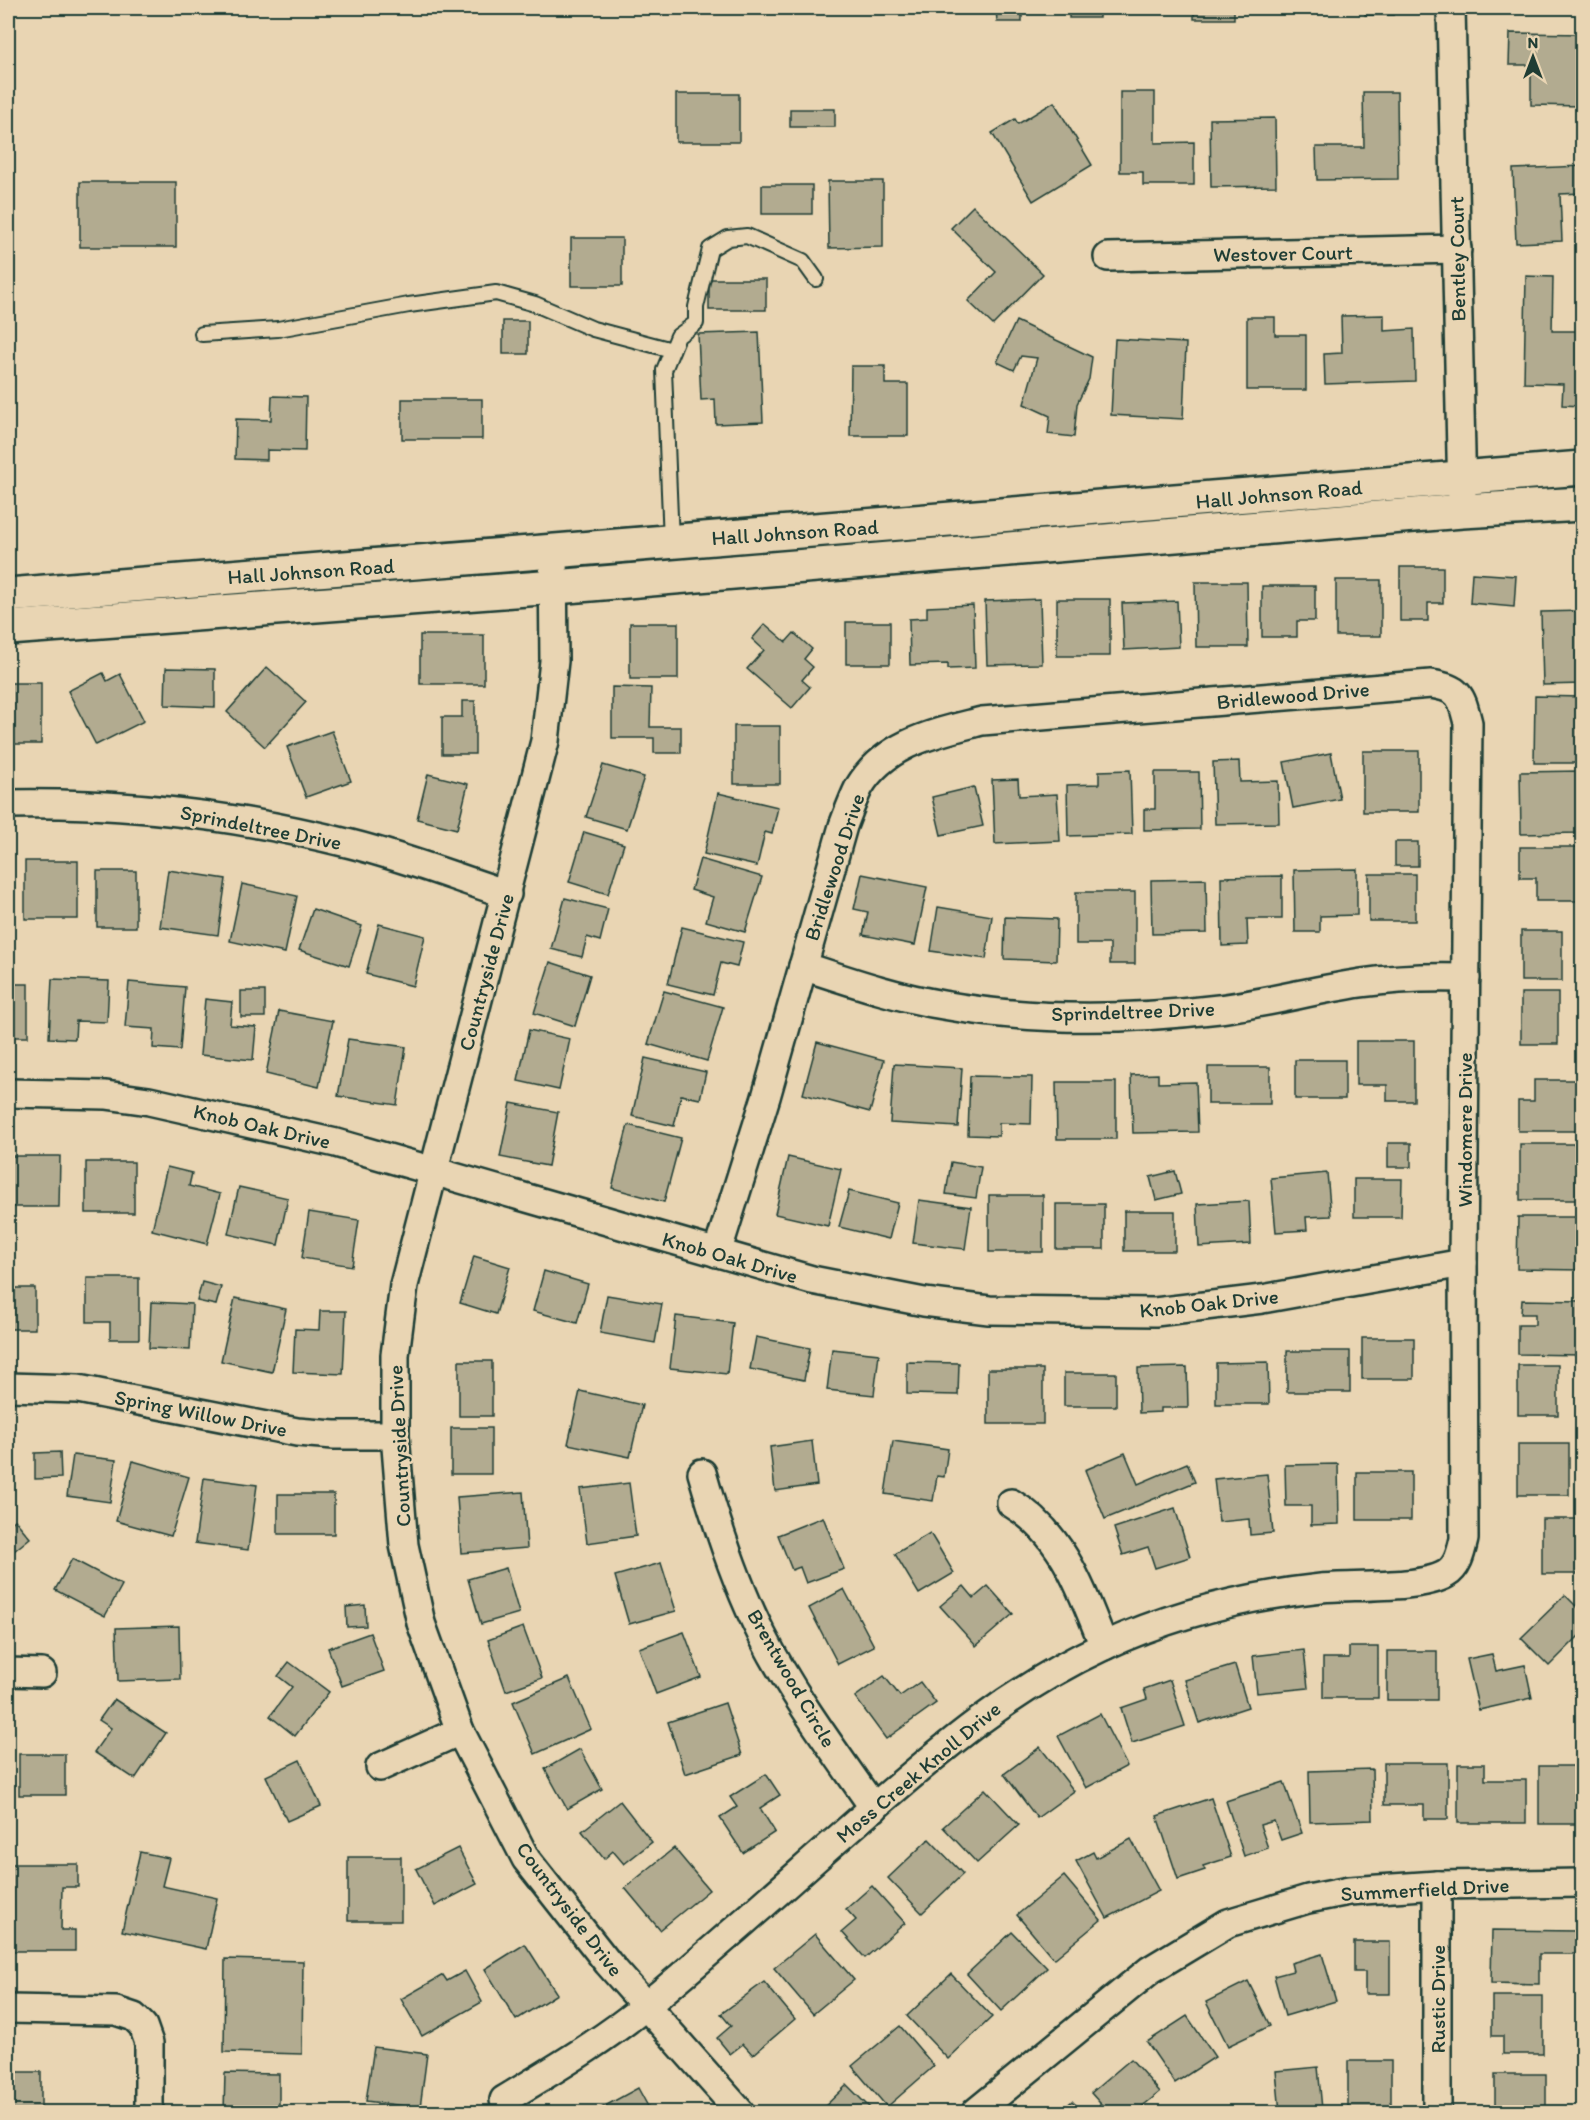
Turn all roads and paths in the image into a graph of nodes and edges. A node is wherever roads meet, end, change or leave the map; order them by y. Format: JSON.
{"nodes":[{"id":1,"x":1451,"y":8,"type":"edge"},
{"id":2,"x":1457,"y":249,"type":"junction"},
{"id":3,"x":1108,"y":257,"type":"dead end"},
{"id":4,"x":816,"y":279,"type":"dead end"},
{"id":5,"x":202,"y":334,"type":"dead end"},
{"id":6,"x":672,"y":350,"type":"junction"},
{"id":7,"x":1582,"y":468,"type":"edge"},
{"id":8,"x":1461,"y":479,"type":"junction"},
{"id":9,"x":1582,"y":504,"type":"edge"},
{"id":10,"x":1462,"y":511,"type":"junction"},
{"id":11,"x":671,"y":541,"type":"junction"},
{"id":12,"x":553,"y":552,"type":"junction"},
{"id":13,"x":555,"y":587,"type":"junction"},
{"id":14,"x":8,"y":595,"type":"edge"},
{"id":15,"x":8,"y":628,"type":"edge"},
{"id":16,"x":1444,"y":686,"type":"joint"},
{"id":17,"x":8,"y":804,"type":"edge"},
{"id":18,"x":507,"y":894,"type":"junction"},
{"id":19,"x":803,"y":966,"type":"junction"},
{"id":20,"x":1466,"y":978,"type":"junction"},
{"id":21,"x":8,"y":1093,"type":"edge"},
{"id":22,"x":433,"y":1172,"type":"junction"},
{"id":23,"x":717,"y":1253,"type":"junction"},
{"id":24,"x":1463,"y":1263,"type":"junction"},
{"id":25,"x":8,"y":1387,"type":"edge"},
{"id":26,"x":395,"y":1435,"type":"junction"},
{"id":27,"x":702,"y":1473,"type":"dead end"},
{"id":28,"x":1011,"y":1503,"type":"dead end"},
{"id":29,"x":1442,"y":1576,"type":"joint"},
{"id":30,"x":1104,"y":1646,"type":"junction"},
{"id":31,"x":8,"y":1672,"type":"edge"},
{"id":32,"x":42,"y":1672,"type":"dead end"},
{"id":33,"x":460,"y":1731,"type":"junction"},
{"id":34,"x":380,"y":1767,"type":"dead end"},
{"id":35,"x":874,"y":1808,"type":"junction"},
{"id":36,"x":1582,"y":1883,"type":"edge"},
{"id":37,"x":1437,"y":1885,"type":"junction"},
{"id":38,"x":647,"y":2005,"type":"junction"},
{"id":39,"x":8,"y":2009,"type":"edge"},
{"id":40,"x":504,"y":2100,"type":"dead end"},
{"id":41,"x":148,"y":2112,"type":"edge"},
{"id":42,"x":740,"y":2112,"type":"edge"},
{"id":43,"x":976,"y":2112,"type":"edge"},
{"id":44,"x":1437,"y":2112,"type":"edge"}],
"edges":[{"from":1,"to":2,"type":"street","name":"Bentley Court"},
{"from":2,"to":3,"type":"street","name":"Westover Court"},
{"from":2,"to":8,"type":"street","name":"Bentley Court"},
{"from":4,"to":6,"type":"lane"},
{"from":5,"to":6,"type":"lane"},
{"from":6,"to":11,"type":"lane"},
{"from":7,"to":8,"type":"main road","name":"Hall Johnson Road"},
{"from":8,"to":10,"type":"street","name":"Bentley Court"},
{"from":8,"to":11,"type":"main road","name":"Hall Johnson Road"},
{"from":9,"to":10,"type":"main road","name":"Hall Johnson Road"},
{"from":10,"to":13,"type":"main road","name":"Hall Johnson Road"},
{"from":11,"to":12,"type":"main road","name":"Hall Johnson Road"},
{"from":12,"to":13,"type":"street","name":"Countryside Drive"},
{"from":12,"to":14,"type":"main road","name":"Hall Johnson Road"},
{"from":13,"to":15,"type":"main road","name":"Hall Johnson Road"},
{"from":13,"to":18,"type":"street","name":"Countryside Drive"},
{"from":16,"to":19,"type":"street","name":"Bridlewood Drive"},
{"from":16,"to":20,"type":"street","name":"Windomere Drive"},
{"from":17,"to":18,"type":"street","name":"Sprindeltree Drive"},
{"from":18,"to":22,"type":"street","name":"Countryside Drive"},
{"from":19,"to":20,"type":"street","name":"Sprindeltree Drive"},
{"from":19,"to":23,"type":"street","name":"Bridlewood Drive"},
{"from":20,"to":24,"type":"street","name":"Windomere Drive"},
{"from":21,"to":22,"type":"street","name":"Knob Oak Drive"},
{"from":22,"to":23,"type":"street","name":"Knob Oak Drive"},
{"from":22,"to":26,"type":"street","name":"Countryside Drive"},
{"from":23,"to":24,"type":"street","name":"Knob Oak Drive"},
{"from":24,"to":29,"type":"street","name":"Windomere Drive"},
{"from":25,"to":26,"type":"street","name":"Spring Willow Drive"},
{"from":26,"to":33,"type":"street","name":"Countryside Drive"},
{"from":27,"to":35,"type":"street","name":"Brentwood Circle"},
{"from":28,"to":30,"type":"street"},
{"from":29,"to":30,"type":"street","name":"Moss Creek Knoll Drive"},
{"from":30,"to":35,"type":"street","name":"Moss Creek Knoll Drive"},
{"from":31,"to":32,"type":"street"},
{"from":33,"to":34,"type":"street"},
{"from":33,"to":38,"type":"street","name":"Countryside Drive"},
{"from":35,"to":38,"type":"street","name":"Moss Creek Knoll Drive"},
{"from":36,"to":37,"type":"street","name":"Summerfield Drive"},
{"from":37,"to":43,"type":"street","name":"Summerfield Drive"},
{"from":37,"to":44,"type":"street","name":"Rustic Drive"},
{"from":38,"to":40,"type":"street","name":"Moss Creek Knoll Drive"},
{"from":38,"to":42,"type":"street","name":"Countryside Drive"},
{"from":39,"to":41,"type":"street"}]}
